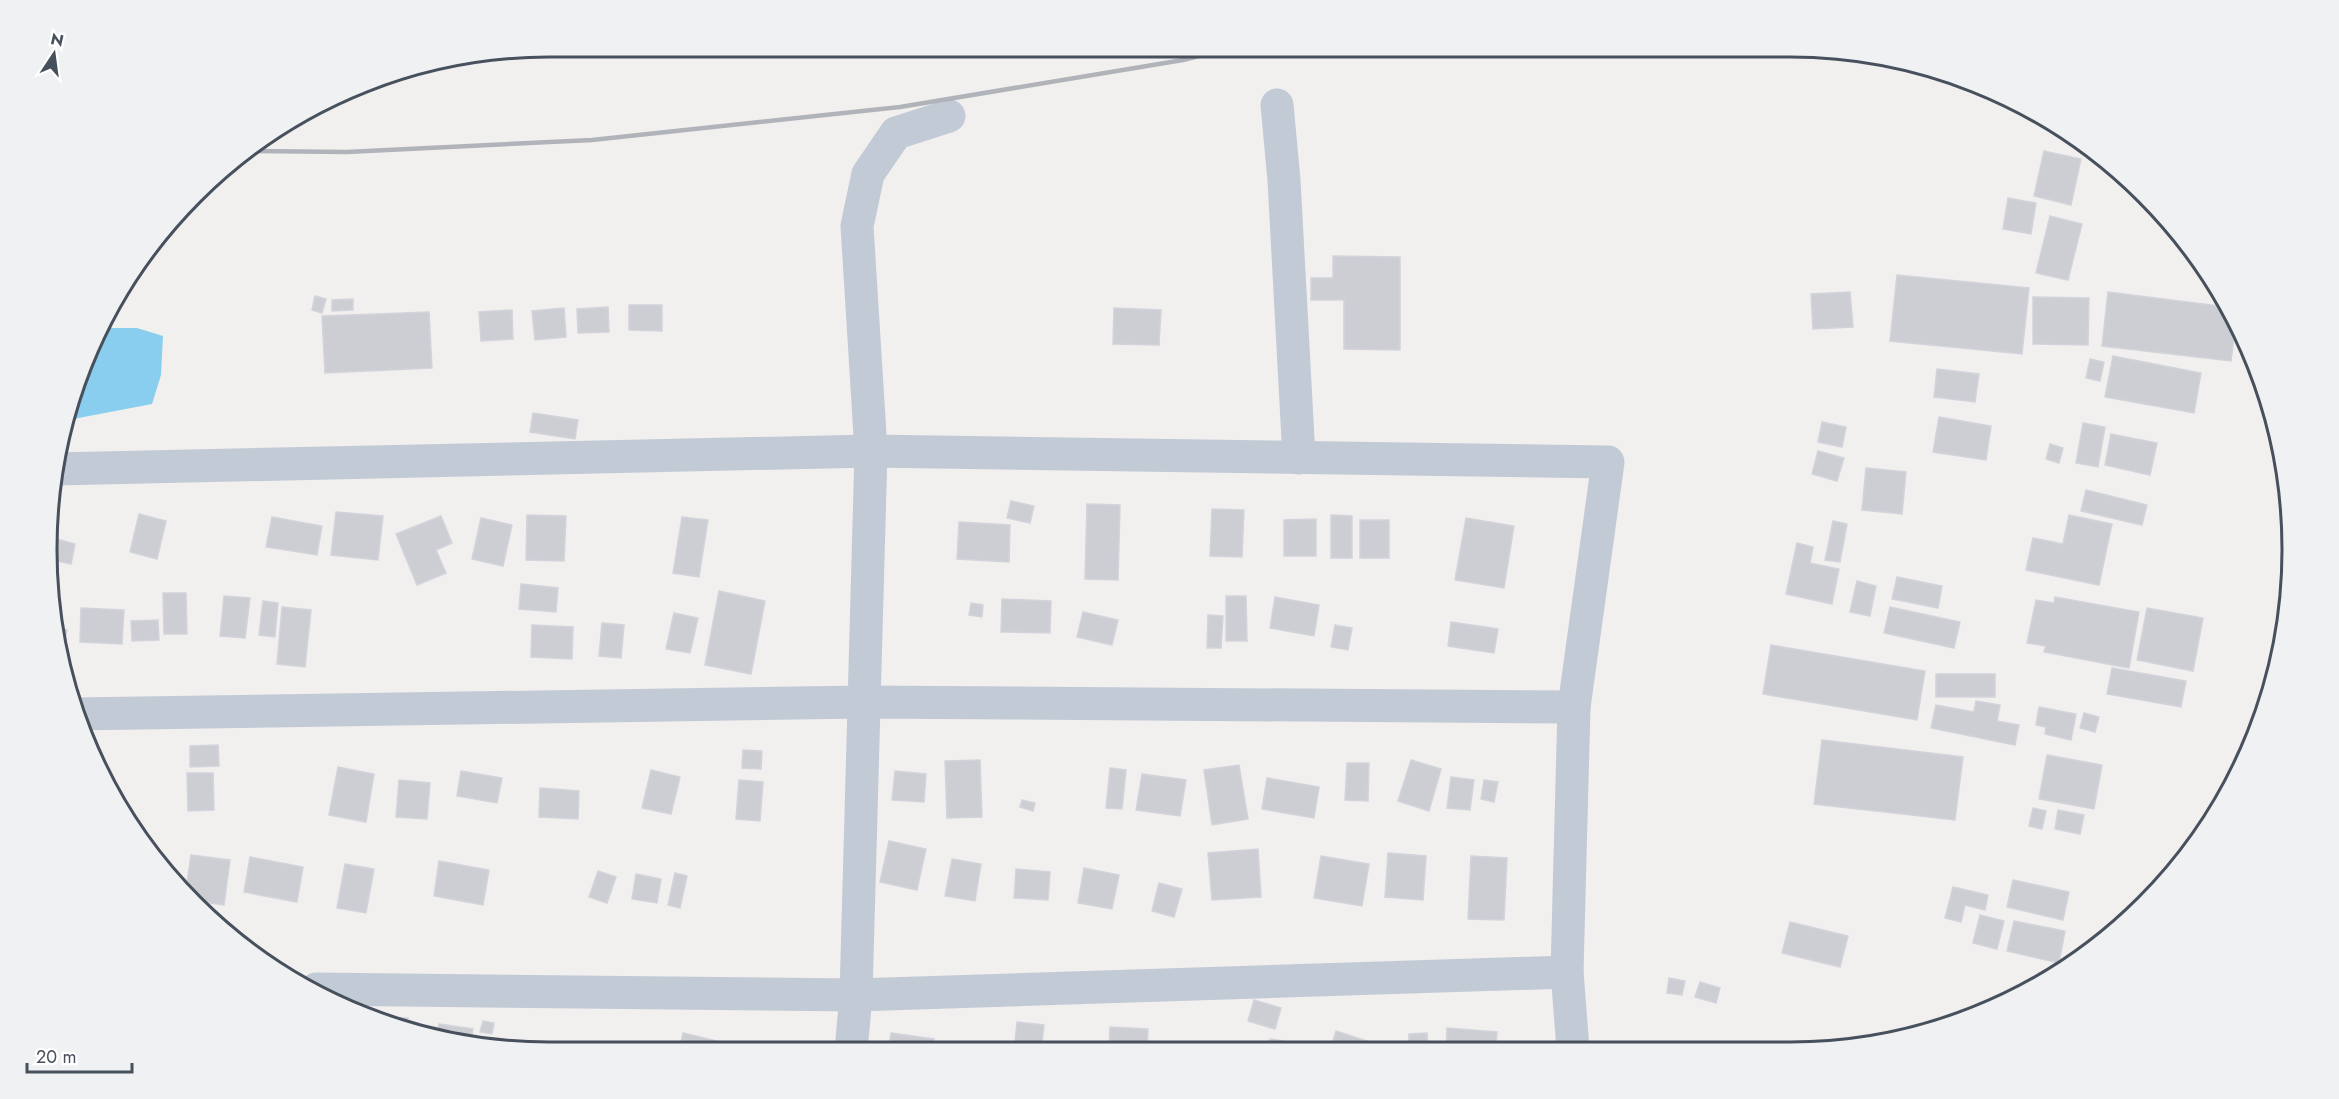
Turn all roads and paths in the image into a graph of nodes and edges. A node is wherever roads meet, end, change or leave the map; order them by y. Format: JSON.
{"nodes":[{"id":1,"x":1277,"y":105,"type":"dead end"},
{"id":2,"x":949,"y":116,"type":"dead end"},
{"id":3,"x":871,"y":451,"type":"junction"},
{"id":4,"x":1299,"y":458,"type":"junction"},
{"id":5,"x":64,"y":469,"type":"edge"},
{"id":6,"x":863,"y":702,"type":"junction"},
{"id":7,"x":1574,"y":707,"type":"junction"},
{"id":8,"x":85,"y":714,"type":"edge"},
{"id":9,"x":1567,"y":972,"type":"junction"},
{"id":10,"x":328,"y":989,"type":"edge"},
{"id":11,"x":856,"y":996,"type":"junction"},
{"id":12,"x":852,"y":1042,"type":"edge"},
{"id":13,"x":1572,"y":1042,"type":"edge"}],
"edges":[{"from":1,"to":4,"type":"street"},
{"from":2,"to":3,"type":"street"},
{"from":3,"to":4,"type":"street"},
{"from":3,"to":5,"type":"street"},
{"from":3,"to":6,"type":"street"},
{"from":4,"to":7,"type":"street"},
{"from":6,"to":7,"type":"street"},
{"from":6,"to":8,"type":"street"},
{"from":6,"to":11,"type":"street"},
{"from":7,"to":9,"type":"street"},
{"from":9,"to":11,"type":"street"},
{"from":9,"to":13,"type":"street"},
{"from":10,"to":11,"type":"street"},
{"from":11,"to":12,"type":"street"}]}
